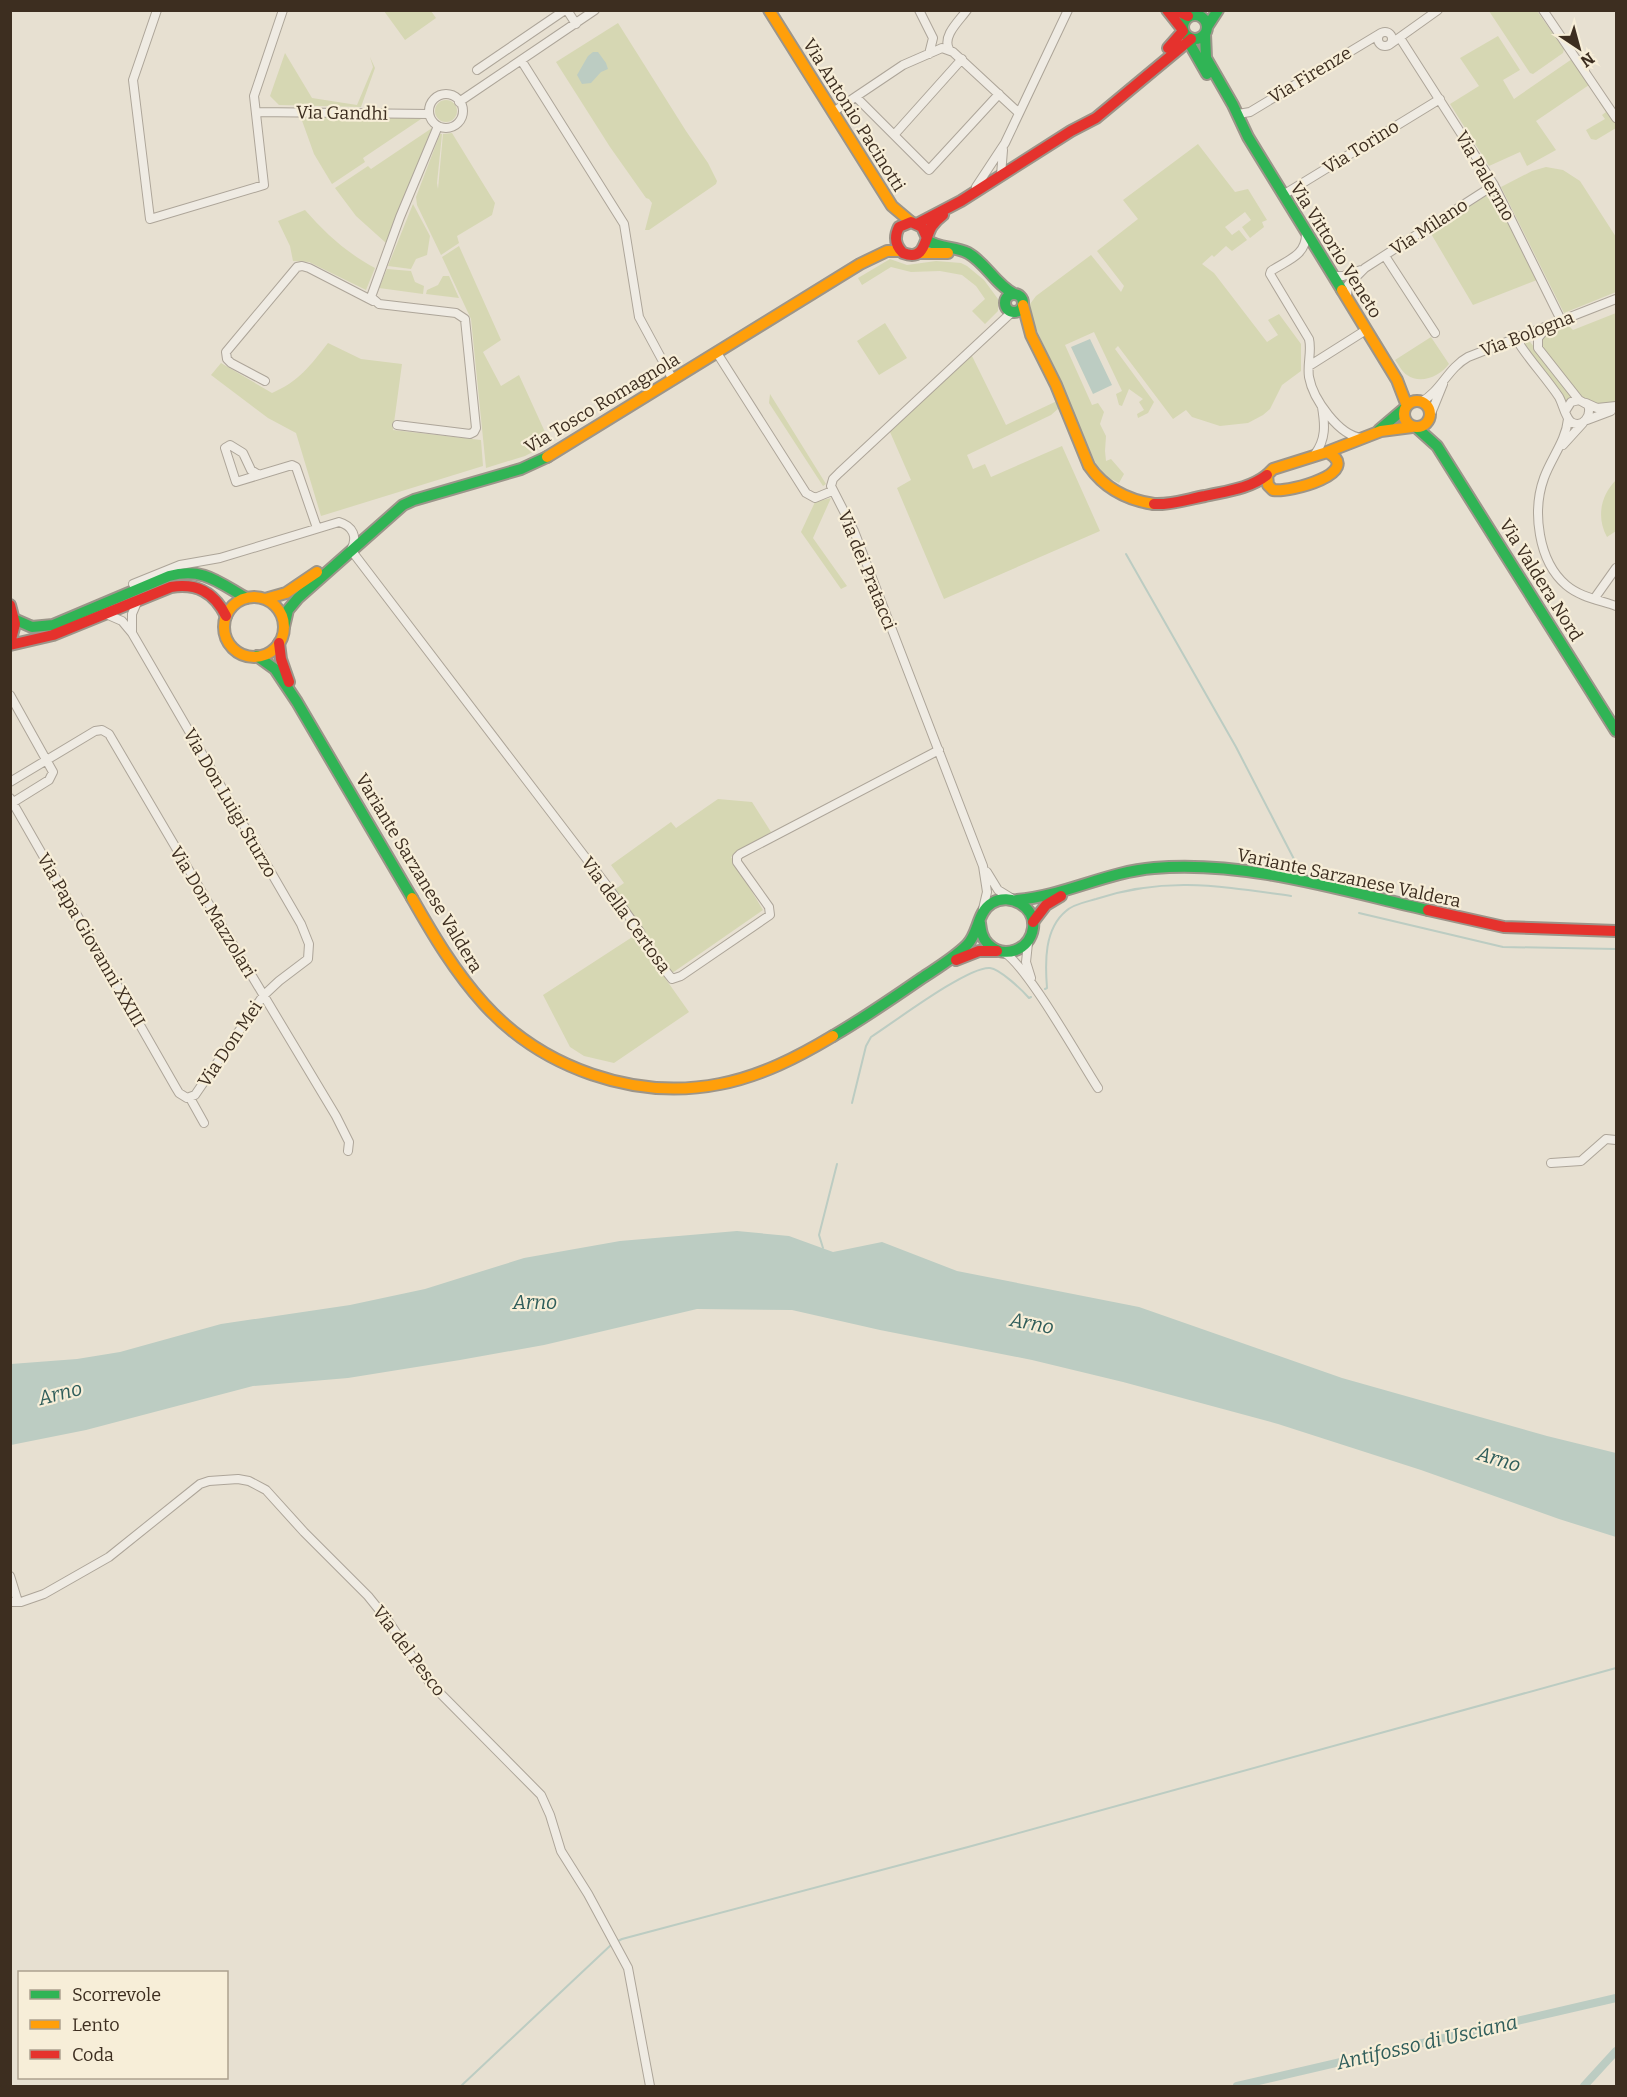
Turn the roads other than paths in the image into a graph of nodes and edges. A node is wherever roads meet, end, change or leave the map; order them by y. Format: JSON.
{"nodes":[{"id":1,"x":157,"y":10,"type":"edge"},
{"id":2,"x":283,"y":10,"type":"edge"},
{"id":3,"x":566,"y":10,"type":"edge"},
{"id":4,"x":595,"y":10,"type":"edge"},
{"id":5,"x":769,"y":10,"type":"edge"},
{"id":6,"x":919,"y":10,"type":"edge"},
{"id":7,"x":967,"y":10,"type":"edge"},
{"id":8,"x":1068,"y":10,"type":"edge"},
{"id":9,"x":1167,"y":10,"type":"edge"},
{"id":10,"x":1175,"y":10,"type":"edge"},
{"id":11,"x":1218,"y":10,"type":"edge"},
{"id":12,"x":1438,"y":10,"type":"edge"},
{"id":13,"x":1543,"y":10,"type":"edge"},
{"id":14,"x":1195,"y":14,"type":"edge"},
{"id":15,"x":576,"y":24,"type":"junction"},
{"id":16,"x":1206,"y":30,"type":"junction"},
{"id":17,"x":1187,"y":34,"type":"junction"},
{"id":18,"x":1386,"y":34,"type":"junction"},
{"id":19,"x":933,"y":38,"type":"junction"},
{"id":20,"x":1400,"y":38,"type":"junction"},
{"id":21,"x":947,"y":39,"type":"junction"},
{"id":22,"x":1389,"y":45,"type":"junction"},
{"id":23,"x":949,"y":49,"type":"junction"},
{"id":24,"x":929,"y":54,"type":"junction"},
{"id":25,"x":962,"y":59,"type":"junction"},
{"id":26,"x":521,"y":60,"type":"junction"},
{"id":27,"x":477,"y":70,"type":"dead end"},
{"id":28,"x":999,"y":94,"type":"junction"},
{"id":29,"x":857,"y":98,"type":"junction"},
{"id":30,"x":1440,"y":99,"type":"junction"},
{"id":31,"x":459,"y":102,"type":"junction"},
{"id":32,"x":256,"y":112,"type":"junction"},
{"id":33,"x":834,"y":112,"type":"junction"},
{"id":34,"x":1020,"y":113,"type":"junction"},
{"id":35,"x":429,"y":114,"type":"junction"},
{"id":36,"x":1238,"y":114,"type":"junction"},
{"id":37,"x":1617,"y":118,"type":"edge"},
{"id":38,"x":438,"y":126,"type":"junction"},
{"id":39,"x":894,"y":135,"type":"junction"},
{"id":40,"x":1248,"y":137,"type":"junction"},
{"id":41,"x":1005,"y":143,"type":"junction"},
{"id":42,"x":1003,"y":154,"type":"junction"},
{"id":43,"x":994,"y":161,"type":"junction"},
{"id":44,"x":1021,"y":162,"type":"junction"},
{"id":45,"x":997,"y":177,"type":"junction"},
{"id":46,"x":1494,"y":185,"type":"junction"},
{"id":47,"x":971,"y":195,"type":"junction"},
{"id":48,"x":1283,"y":195,"type":"junction"},
{"id":49,"x":961,"y":201,"type":"junction"},
{"id":50,"x":892,"y":206,"type":"junction"},
{"id":51,"x":914,"y":223,"type":"junction"},
{"id":52,"x":897,"y":230,"type":"junction"},
{"id":53,"x":1306,"y":234,"type":"junction"},
{"id":54,"x":927,"y":239,"type":"junction"},
{"id":55,"x":899,"y":251,"type":"junction"},
{"id":56,"x":918,"y":253,"type":"junction"},
{"id":57,"x":1385,"y":256,"type":"junction"},
{"id":58,"x":975,"y":259,"type":"junction"},
{"id":59,"x":860,"y":264,"type":"junction"},
{"id":60,"x":1365,"y":268,"type":"junction"},
{"id":61,"x":1333,"y":276,"type":"junction"},
{"id":62,"x":996,"y":282,"type":"junction"},
{"id":63,"x":1014,"y":294,"type":"junction"},
{"id":64,"x":1617,"y":298,"type":"edge"},
{"id":65,"x":373,"y":301,"type":"junction"},
{"id":66,"x":1348,"y":301,"type":"junction"},
{"id":67,"x":1023,"y":305,"type":"junction"},
{"id":68,"x":1009,"y":309,"type":"junction"},
{"id":69,"x":1561,"y":320,"type":"junction"},
{"id":70,"x":1549,"y":325,"type":"junction"},
{"id":71,"x":1366,"y":330,"type":"junction"},
{"id":72,"x":1031,"y":333,"type":"junction"},
{"id":73,"x":1435,"y":333,"type":"dead end"},
{"id":74,"x":1522,"y":335,"type":"junction"},
{"id":75,"x":1502,"y":343,"type":"junction"},
{"id":76,"x":1524,"y":351,"type":"junction"},
{"id":77,"x":1540,"y":351,"type":"junction"},
{"id":78,"x":717,"y":354,"type":"junction"},
{"id":79,"x":1309,"y":366,"type":"junction"},
{"id":80,"x":673,"y":380,"type":"junction"},
{"id":81,"x":1397,"y":380,"type":"junction"},
{"id":82,"x":1445,"y":380,"type":"junction"},
{"id":83,"x":265,"y":381,"type":"dead end"},
{"id":84,"x":1582,"y":401,"type":"junction"},
{"id":85,"x":1420,"y":402,"type":"junction"},
{"id":86,"x":1322,"y":405,"type":"junction"},
{"id":87,"x":1407,"y":406,"type":"junction"},
{"id":88,"x":1617,"y":408,"type":"edge"},
{"id":89,"x":1567,"y":415,"type":"junction"},
{"id":90,"x":1430,"y":418,"type":"junction"},
{"id":91,"x":1585,"y":421,"type":"junction"},
{"id":92,"x":397,"y":425,"type":"dead end"},
{"id":93,"x":1415,"y":427,"type":"junction"},
{"id":94,"x":1366,"y":437,"type":"junction"},
{"id":95,"x":1437,"y":446,"type":"junction"},
{"id":96,"x":1327,"y":452,"type":"junction"},
{"id":97,"x":1315,"y":454,"type":"junction"},
{"id":98,"x":1553,"y":458,"type":"junction"},
{"id":99,"x":1337,"y":467,"type":"junction"},
{"id":100,"x":259,"y":475,"type":"junction"},
{"id":101,"x":1268,"y":475,"type":"junction"},
{"id":102,"x":1243,"y":488,"type":"junction"},
{"id":103,"x":832,"y":491,"type":"junction"},
{"id":104,"x":1272,"y":491,"type":"junction"},
{"id":105,"x":317,"y":528,"type":"junction"},
{"id":106,"x":351,"y":550,"type":"junction"},
{"id":107,"x":1617,"y":568,"type":"edge"},
{"id":108,"x":133,"y":585,"type":"dead end"},
{"id":109,"x":246,"y":598,"type":"junction"},
{"id":110,"x":265,"y":599,"type":"junction"},
{"id":111,"x":1594,"y":599,"type":"junction"},
{"id":112,"x":138,"y":600,"type":"junction"},
{"id":113,"x":10,"y":605,"type":"edge"},
{"id":114,"x":1617,"y":606,"type":"edge"},
{"id":115,"x":105,"y":614,"type":"junction"},
{"id":116,"x":226,"y":616,"type":"junction"},
{"id":117,"x":16,"y":620,"type":"junction"},
{"id":118,"x":284,"y":627,"type":"junction"},
{"id":119,"x":132,"y":633,"type":"junction"},
{"id":120,"x":10,"y":644,"type":"edge"},
{"id":121,"x":279,"y":644,"type":"junction"},
{"id":122,"x":257,"y":656,"type":"junction"},
{"id":123,"x":11,"y":695,"type":"edge"},
{"id":124,"x":297,"y":702,"type":"junction"},
{"id":125,"x":1617,"y":731,"type":"edge"},
{"id":126,"x":939,"y":750,"type":"junction"},
{"id":127,"x":48,"y":760,"type":"junction"},
{"id":128,"x":10,"y":782,"type":"edge"},
{"id":129,"x":11,"y":800,"type":"edge"},
{"id":130,"x":983,"y":866,"type":"junction"},
{"id":131,"x":1078,"y":886,"type":"junction"},
{"id":132,"x":1015,"y":900,"type":"junction"},
{"id":133,"x":981,"y":919,"type":"junction"},
{"id":134,"x":1034,"y":922,"type":"junction"},
{"id":135,"x":1617,"y":922,"type":"edge"},
{"id":136,"x":1579,"y":929,"type":"junction"},
{"id":137,"x":1617,"y":931,"type":"edge"},
{"id":138,"x":1029,"y":941,"type":"junction"},
{"id":139,"x":1000,"y":952,"type":"junction"},
{"id":140,"x":293,"y":970,"type":"joint"},
{"id":141,"x":926,"y":976,"type":"junction"},
{"id":142,"x":1035,"y":988,"type":"junction"},
{"id":143,"x":263,"y":996,"type":"junction"},
{"id":144,"x":170,"y":1077,"type":"joint"},
{"id":145,"x":1098,"y":1088,"type":"dead end"},
{"id":146,"x":190,"y":1098,"type":"junction"},
{"id":147,"x":204,"y":1123,"type":"dead end"},
{"id":148,"x":1617,"y":1140,"type":"edge"},
{"id":149,"x":348,"y":1151,"type":"dead end"},
{"id":150,"x":1551,"y":1163,"type":"dead end"},
{"id":151,"x":10,"y":1576,"type":"edge"},
{"id":152,"x":14,"y":1602,"type":"edge"},
{"id":153,"x":650,"y":2086,"type":"edge"}],
"edges":[{"from":1,"to":32,"type":"street"},
{"from":2,"to":32,"type":"street"},
{"from":3,"to":15,"type":"street"},
{"from":3,"to":27,"type":"street"},
{"from":4,"to":15,"type":"street"},
{"from":5,"to":33,"type":"main road","name":"Via Antonio Pacinotti"},
{"from":6,"to":19,"type":"street"},
{"from":7,"to":21,"type":"street"},
{"from":8,"to":34,"type":"street"},
{"from":9,"to":17,"type":"main road","name":"Via Vittorio Veneto"},
{"from":10,"to":14,"type":"main road"},
{"from":11,"to":16,"type":"main road"},
{"from":12,"to":20,"type":"street"},
{"from":13,"to":37,"type":"street"},
{"from":14,"to":16,"type":"main road"},
{"from":14,"to":17,"type":"main road"},
{"from":15,"to":26,"type":"street"},
{"from":16,"to":17,"type":"main road"},
{"from":16,"to":36,"type":"main road","name":"Via Vittorio Veneto"},
{"from":17,"to":40,"type":"main road","name":"Via Vittorio Veneto"},
{"from":17,"to":44,"type":"main road"},
{"from":18,"to":20,"type":"street"},
{"from":18,"to":22,"type":"street"},
{"from":18,"to":22,"type":"street"},
{"from":18,"to":36,"type":"street","name":"Via Firenze"},
{"from":19,"to":21,"type":"street"},
{"from":19,"to":24,"type":"street"},
{"from":20,"to":22,"type":"street"},
{"from":20,"to":30,"type":"street","name":"Via Palermo"},
{"from":21,"to":23,"type":"street"},
{"from":23,"to":24,"type":"street"},
{"from":23,"to":25,"type":"street"},
{"from":24,"to":29,"type":"street"},
{"from":25,"to":28,"type":"street"},
{"from":25,"to":39,"type":"street"},
{"from":26,"to":31,"type":"street"},
{"from":26,"to":80,"type":"street"},
{"from":28,"to":34,"type":"street"},
{"from":28,"to":39,"type":"street"},
{"from":29,"to":33,"type":"street"},
{"from":29,"to":39,"type":"street"},
{"from":30,"to":46,"type":"street","name":"Via Palermo"},
{"from":30,"to":48,"type":"street","name":"Via Torino"},
{"from":31,"to":35,"type":"street"},
{"from":31,"to":38,"type":"street"},
{"from":32,"to":35,"type":"street","name":"Via Gandhi"},
{"from":33,"to":50,"type":"main road","name":"Via Antonio Pacinotti"},
{"from":34,"to":41,"type":"street"},
{"from":35,"to":38,"type":"street"},
{"from":36,"to":40,"type":"main road","name":"Via Vittorio Veneto"},
{"from":38,"to":65,"type":"street"},
{"from":40,"to":48,"type":"main road","name":"Via Vittorio Veneto"},
{"from":41,"to":42,"type":"street"},
{"from":41,"to":43,"type":"street"},
{"from":42,"to":44,"type":"street"},
{"from":42,"to":45,"type":"street"},
{"from":43,"to":45,"type":"street"},
{"from":43,"to":47,"type":"street"},
{"from":44,"to":45,"type":"main road"},
{"from":45,"to":47,"type":"main road"},
{"from":46,"to":57,"type":"street","name":"Via Milano"},
{"from":46,"to":69,"type":"street","name":"Via Palermo"},
{"from":47,"to":49,"type":"main road"},
{"from":48,"to":53,"type":"main road","name":"Via Vittorio Veneto"},
{"from":49,"to":51,"type":"main road"},
{"from":49,"to":54,"type":"main road"},
{"from":50,"to":51,"type":"main road","name":"Via Antonio Pacinotti"},
{"from":50,"to":52,"type":"main road","name":"Via Antonio Pacinotti"},
{"from":51,"to":52,"type":"main road"},
{"from":51,"to":54,"type":"main road"},
{"from":52,"to":55,"type":"main road"},
{"from":52,"to":59,"type":"main road","name":"Via Tosco Romagnola"},
{"from":53,"to":61,"type":"main road","name":"Via Vittorio Veneto"},
{"from":53,"to":79,"type":"street"},
{"from":54,"to":56,"type":"main road"},
{"from":54,"to":58,"type":"main road"},
{"from":55,"to":56,"type":"main road"},
{"from":55,"to":59,"type":"main road","name":"Via Tosco Romagnola"},
{"from":56,"to":58,"type":"main road"},
{"from":57,"to":60,"type":"street","name":"Via Milano"},
{"from":57,"to":73,"type":"street"},
{"from":58,"to":62,"type":"main road"},
{"from":59,"to":78,"type":"main road","name":"Via Tosco Romagnola"},
{"from":60,"to":61,"type":"street","name":"Via Milano"},
{"from":60,"to":66,"type":"street","name":"Via Milano"},
{"from":61,"to":66,"type":"main road","name":"Via Vittorio Veneto"},
{"from":62,"to":63,"type":"main road"},
{"from":62,"to":68,"type":"main road"},
{"from":63,"to":67,"type":"main road"},
{"from":63,"to":68,"type":"main road"},
{"from":64,"to":69,"type":"street","name":"Via Bologna"},
{"from":65,"to":83,"type":"street"},
{"from":65,"to":92,"type":"street"},
{"from":66,"to":71,"type":"main road","name":"Via Vittorio Veneto"},
{"from":67,"to":68,"type":"main road"},
{"from":67,"to":72,"type":"main road"},
{"from":68,"to":72,"type":"main road"},
{"from":68,"to":103,"type":"street","name":"Via dei Pratacci"},
{"from":69,"to":70,"type":"street","name":"Via Bologna"},
{"from":70,"to":74,"type":"street","name":"Via Bologna"},
{"from":70,"to":77,"type":"street"},
{"from":71,"to":79,"type":"street"},
{"from":71,"to":81,"type":"main road","name":"Via Vittorio Veneto"},
{"from":72,"to":102,"type":"main road"},
{"from":74,"to":75,"type":"street","name":"Via Bologna"},
{"from":74,"to":76,"type":"street"},
{"from":74,"to":77,"type":"street"},
{"from":75,"to":76,"type":"street"},
{"from":75,"to":82,"type":"street","name":"Via Bologna"},
{"from":76,"to":89,"type":"street"},
{"from":77,"to":84,"type":"street"},
{"from":78,"to":80,"type":"main road","name":"Via Tosco Romagnola"},
{"from":78,"to":103,"type":"street"},
{"from":79,"to":86,"type":"street"},
{"from":80,"to":106,"type":"main road","name":"Via Tosco Romagnola"},
{"from":81,"to":85,"type":"main road","name":"Via Vittorio Veneto"},
{"from":81,"to":87,"type":"main road","name":"Via Vittorio Veneto"},
{"from":82,"to":85,"type":"street","name":"Via Bologna"},
{"from":82,"to":90,"type":"street","name":"Via Bologna"},
{"from":84,"to":88,"type":"street"},
{"from":84,"to":89,"type":"street"},
{"from":84,"to":91,"type":"street"},
{"from":85,"to":87,"type":"main road"},
{"from":85,"to":90,"type":"main road","name":"Via Valdera Nord"},
{"from":86,"to":94,"type":"street"},
{"from":86,"to":97,"type":"street"},
{"from":87,"to":93,"type":"main road"},
{"from":87,"to":94,"type":"main road"},
{"from":88,"to":91,"type":"street"},
{"from":89,"to":91,"type":"street"},
{"from":89,"to":98,"type":"street"},
{"from":90,"to":93,"type":"main road"},
{"from":90,"to":95,"type":"main road","name":"Via Valdera Nord"},
{"from":91,"to":98,"type":"street"},
{"from":93,"to":94,"type":"main road"},
{"from":93,"to":95,"type":"main road","name":"Via Valdera Nord"},
{"from":94,"to":96,"type":"main road"},
{"from":94,"to":99,"type":"main road"},
{"from":95,"to":125,"type":"main road","name":"Via Valdera Nord"},
{"from":96,"to":97,"type":"main road"},
{"from":96,"to":99,"type":"main road"},
{"from":97,"to":101,"type":"main road"},
{"from":98,"to":111,"type":"street"},
{"from":99,"to":104,"type":"main road"},
{"from":100,"to":100,"type":"street"},
{"from":100,"to":105,"type":"street"},
{"from":101,"to":102,"type":"main road"},
{"from":101,"to":104,"type":"main road"},
{"from":102,"to":104,"type":"main road"},
{"from":103,"to":126,"type":"street","name":"Via dei Pratacci"},
{"from":105,"to":106,"type":"street"},
{"from":105,"to":108,"type":"street"},
{"from":106,"to":110,"type":"main road"},
{"from":106,"to":118,"type":"main road","name":"Via Tosco Romagnola"},
{"from":106,"to":126,"type":"street","name":"Via della Certosa"},
{"from":107,"to":111,"type":"street"},
{"from":109,"to":110,"type":"main road"},
{"from":109,"to":116,"type":"main road"},
{"from":109,"to":117,"type":"main road"},
{"from":110,"to":118,"type":"main road"},
{"from":111,"to":114,"type":"street"},
{"from":112,"to":115,"type":"main road"},
{"from":112,"to":116,"type":"main road"},
{"from":112,"to":119,"type":"street"},
{"from":113,"to":117,"type":"main road"},
{"from":115,"to":119,"type":"street","name":"Via Don Luigi Sturzo"},
{"from":115,"to":120,"type":"main road"},
{"from":116,"to":122,"type":"main road"},
{"from":117,"to":120,"type":"main road"},
{"from":118,"to":121,"type":"main road"},
{"from":119,"to":140,"type":"street","name":"Via Don Luigi Sturzo"},
{"from":121,"to":122,"type":"main road"},
{"from":121,"to":124,"type":"main road"},
{"from":122,"to":124,"type":"main road"},
{"from":123,"to":127,"type":"street"},
{"from":124,"to":141,"type":"main road","name":"Variante Sarzanese Valdera"},
{"from":126,"to":130,"type":"street","name":"Via dei Pratacci"},
{"from":127,"to":128,"type":"street","name":"Via Don Mazzolari"},
{"from":127,"to":129,"type":"street"},
{"from":127,"to":143,"type":"street","name":"Via Don Mazzolari"},
{"from":129,"to":144,"type":"street","name":"Via Papa Giovanni XXIII"},
{"from":130,"to":132,"type":"street","name":"Via dei Pratacci"},
{"from":130,"to":133,"type":"street","name":"Via dei Pratacci"},
{"from":131,"to":132,"type":"main road","name":"Variante Sarzanese Valdera"},
{"from":131,"to":134,"type":"main road","name":"Variante Sarzanese Valdera"},
{"from":131,"to":136,"type":"main road","name":"Variante Sarzanese Valdera"},
{"from":132,"to":133,"type":"main road"},
{"from":132,"to":134,"type":"main road"},
{"from":133,"to":139,"type":"main road"},
{"from":133,"to":141,"type":"main road","name":"Variante Sarzanese Valdera"},
{"from":134,"to":138,"type":"main road"},
{"from":135,"to":136,"type":"main road","name":"Variante Sarzanese Valdera"},
{"from":136,"to":137,"type":"main road","name":"Variante Sarzanese Valdera"},
{"from":138,"to":139,"type":"main road"},
{"from":138,"to":142,"type":"street"},
{"from":139,"to":141,"type":"main road","name":"Variante Sarzanese Valdera"},
{"from":139,"to":142,"type":"street"},
{"from":140,"to":143,"type":"street","name":"Via Don Mei"},
{"from":142,"to":145,"type":"street"},
{"from":143,"to":146,"type":"street","name":"Via Don Mei"},
{"from":143,"to":149,"type":"street","name":"Via Don Mazzolari"},
{"from":144,"to":146,"type":"street","name":"Via Don Mei"},
{"from":146,"to":147,"type":"street"},
{"from":148,"to":150,"type":"street"},
{"from":151,"to":152,"type":"street"},
{"from":152,"to":153,"type":"street","name":"Via del Pesco"}]}
